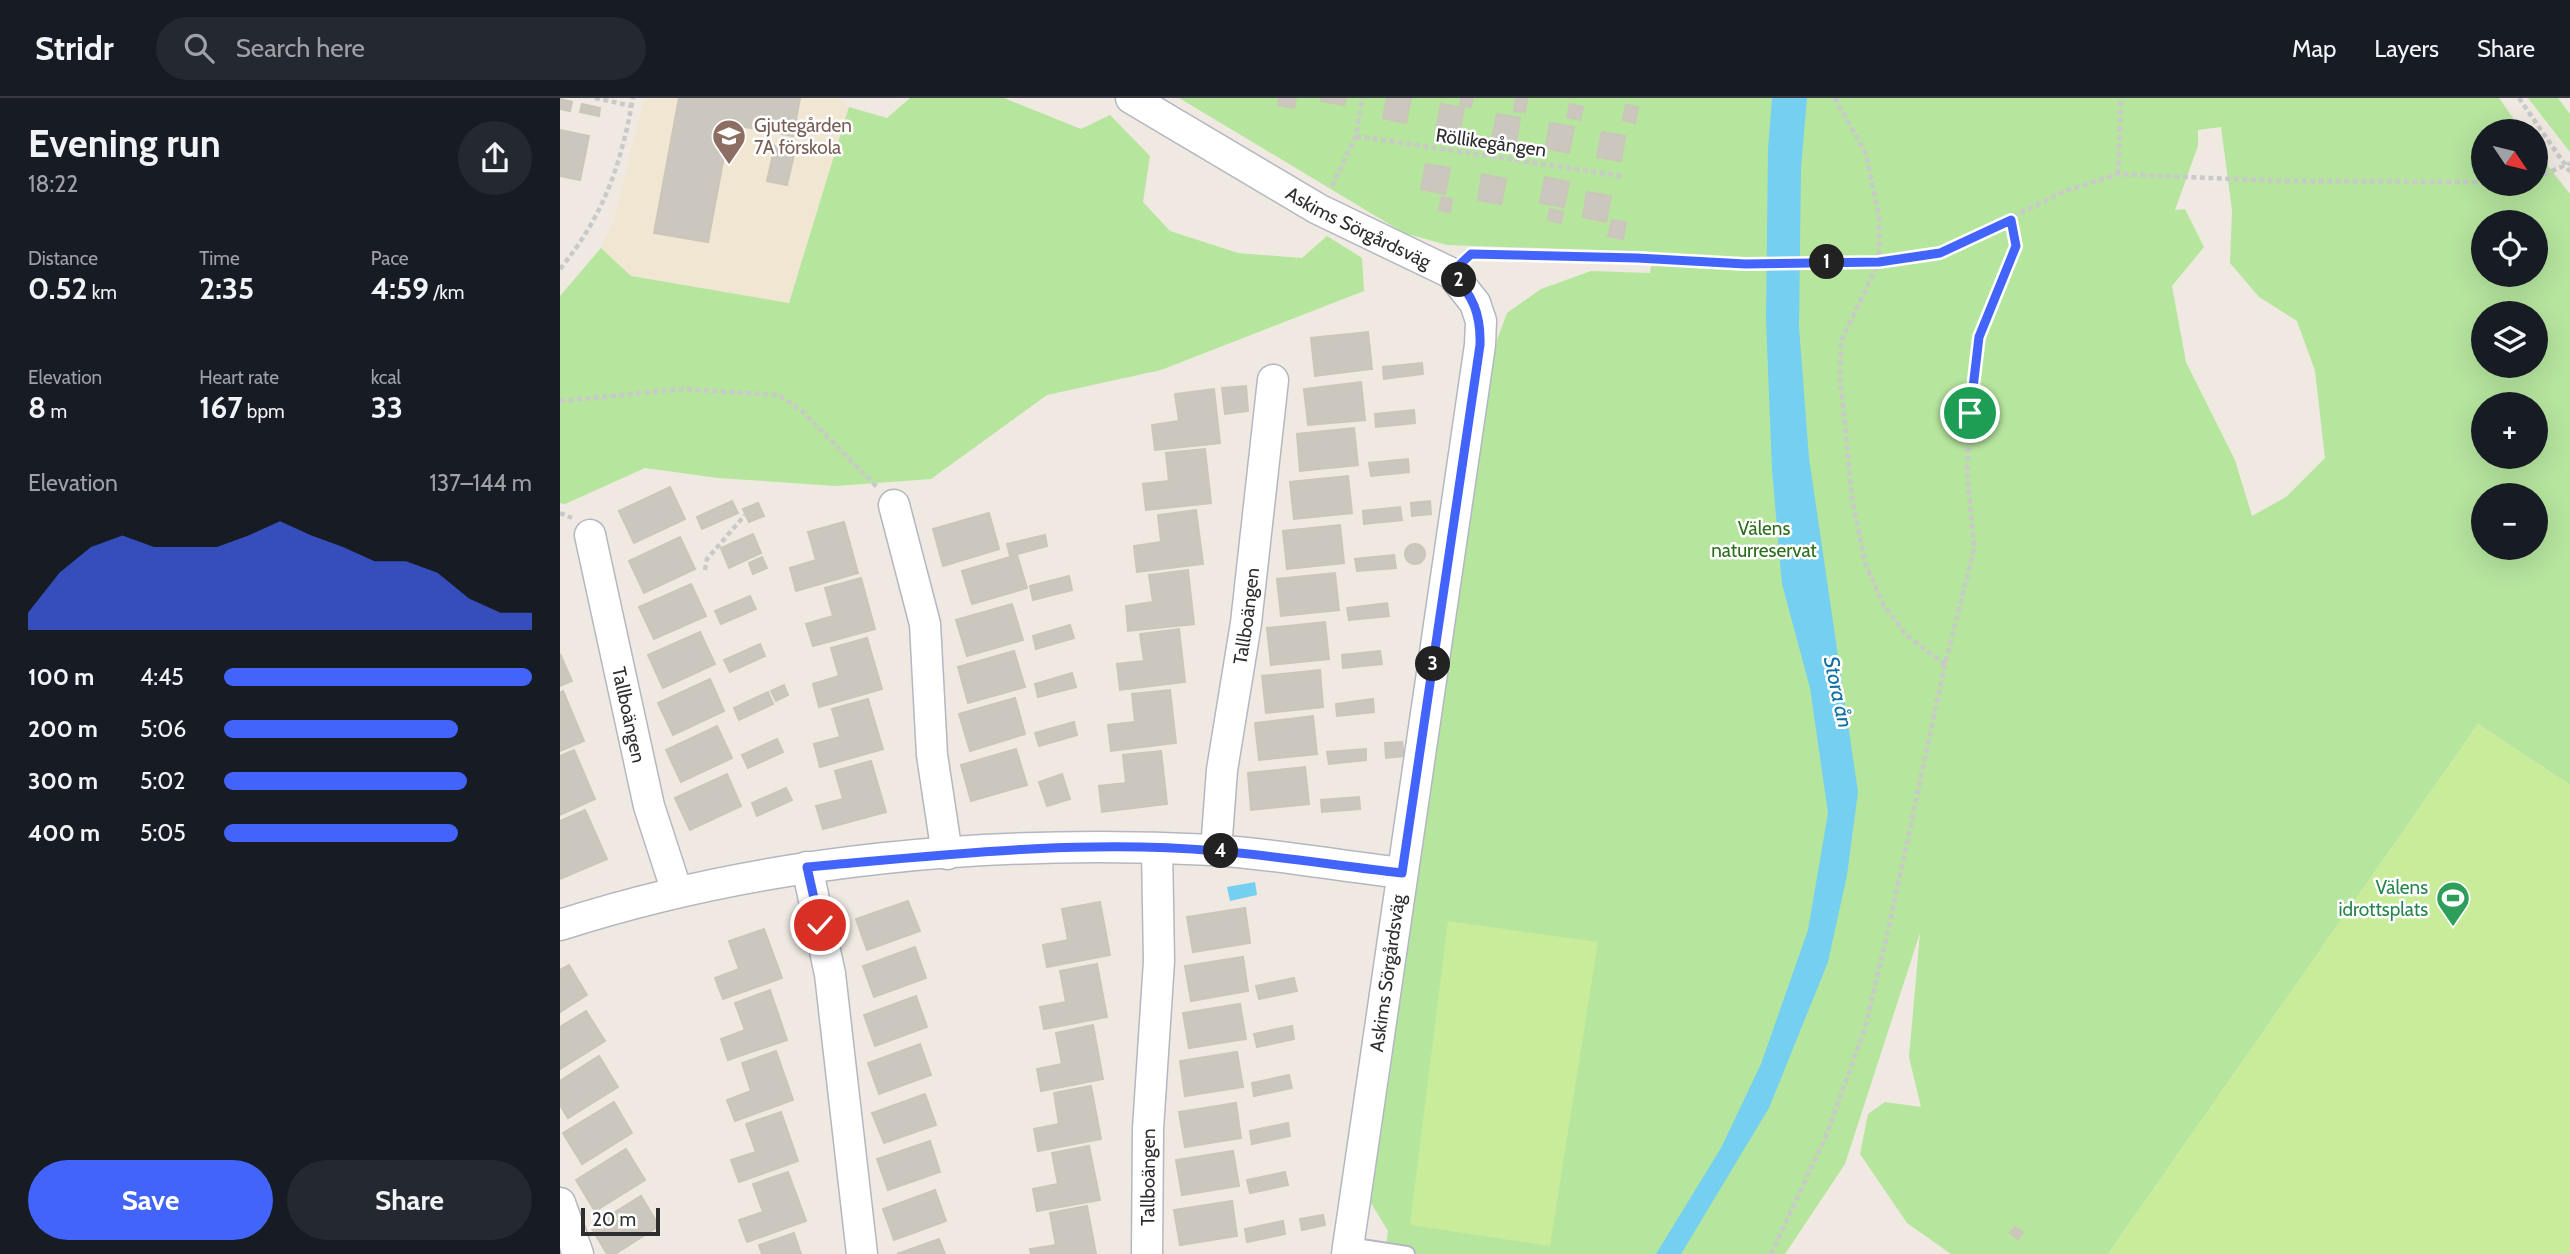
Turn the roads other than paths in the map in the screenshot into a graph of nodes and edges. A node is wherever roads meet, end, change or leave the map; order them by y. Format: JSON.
{"nodes":[{"id":1,"x":1131,"y":98,"type":"edge"},
{"id":2,"x":1273,"y":380,"type":"dead end"},
{"id":3,"x":894,"y":505,"type":"road end"},
{"id":4,"x":590,"y":535,"type":"dead end"},
{"id":5,"x":1157,"y":849,"type":"junction"},
{"id":6,"x":1216,"y":850,"type":"junction"},
{"id":7,"x":947,"y":854,"type":"junction"},
{"id":8,"x":807,"y":867,"type":"junction"},
{"id":9,"x":1402,"y":873,"type":"junction"},
{"id":10,"x":677,"y":892,"type":"junction"},
{"id":11,"x":560,"y":925,"type":"edge"},
{"id":12,"x":560,"y":1203,"type":"edge"},
{"id":13,"x":1347,"y":1249,"type":"edge"},
{"id":14,"x":578,"y":1254,"type":"edge"},
{"id":15,"x":862,"y":1254,"type":"edge"},
{"id":16,"x":1147,"y":1254,"type":"edge"},
{"id":17,"x":1408,"y":1254,"type":"edge"}],
"edges":[{"from":1,"to":9,"type":"street","name":"Askims Sörgårdsväg"},
{"from":2,"to":6,"type":"street","name":"Tallboängen"},
{"from":3,"to":7,"type":"street"},
{"from":4,"to":10,"type":"street","name":"Tallboängen"},
{"from":5,"to":6,"type":"street"},
{"from":5,"to":7,"type":"street"},
{"from":5,"to":16,"type":"street","name":"Tallboängen"},
{"from":6,"to":9,"type":"street"},
{"from":7,"to":8,"type":"street"},
{"from":8,"to":10,"type":"street"},
{"from":8,"to":15,"type":"street"},
{"from":9,"to":13,"type":"street","name":"Askims Sörgårdsväg"},
{"from":10,"to":11,"type":"street"},
{"from":12,"to":14,"type":"street"},
{"from":13,"to":17,"type":"lane"}]}
